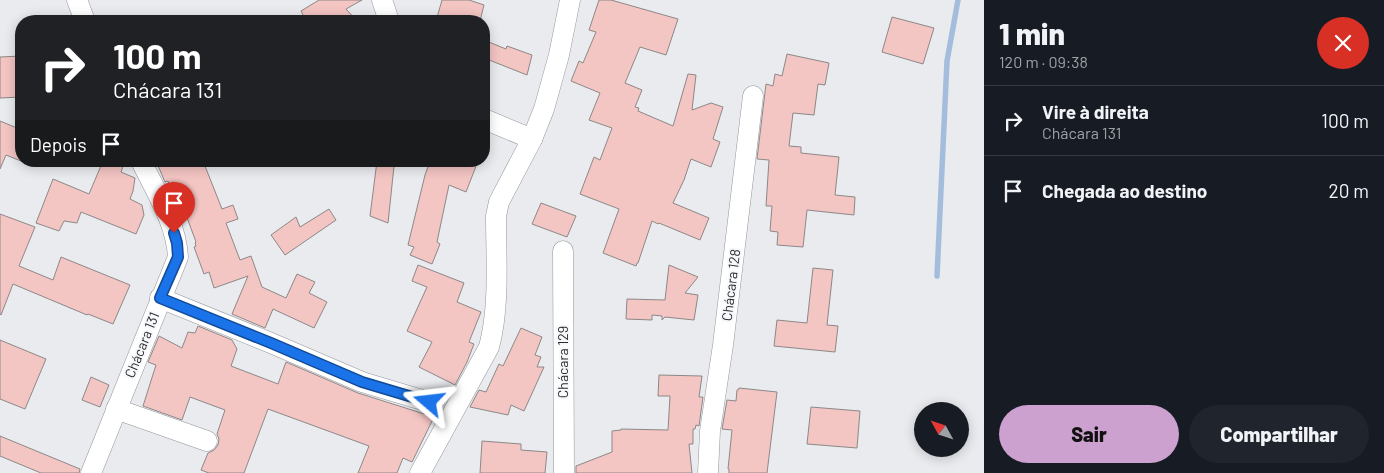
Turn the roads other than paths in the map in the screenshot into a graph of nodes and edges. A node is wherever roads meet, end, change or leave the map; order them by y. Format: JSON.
{"nodes":[{"id":1,"x":77,"y":0,"type":"edge"},
{"id":2,"x":382,"y":0,"type":"edge"},
{"id":3,"x":570,"y":0,"type":"edge"},
{"id":4,"x":83,"y":15,"type":"edge"},
{"id":5,"x":387,"y":15,"type":"edge"},
{"id":6,"x":753,"y":96,"type":"dead end"},
{"id":7,"x":490,"y":122,"type":"edge"},
{"id":8,"x":532,"y":139,"type":"junction"},
{"id":9,"x":145,"y":167,"type":"edge"},
{"id":10,"x":562,"y":251,"type":"dead end"},
{"id":11,"x":160,"y":298,"type":"junction"},
{"id":12,"x":429,"y":402,"type":"dead end"},
{"id":13,"x":116,"y":409,"type":"junction"},
{"id":14,"x":207,"y":442,"type":"dead end"},
{"id":15,"x":91,"y":473,"type":"edge"},
{"id":16,"x":420,"y":473,"type":"edge"},
{"id":17,"x":564,"y":473,"type":"edge"},
{"id":18,"x":708,"y":473,"type":"edge"}],
"edges":[{"from":1,"to":4,"type":"street"},
{"from":2,"to":5,"type":"street"},
{"from":3,"to":8,"type":"street"},
{"from":6,"to":18,"type":"street","name":"Chácara 128"},
{"from":7,"to":8,"type":"street"},
{"from":8,"to":16,"type":"street"},
{"from":9,"to":11,"type":"street","name":"Chácara 131"},
{"from":10,"to":17,"type":"street","name":"Chácara 129"},
{"from":11,"to":12,"type":"street"},
{"from":11,"to":13,"type":"street","name":"Chácara 131"},
{"from":13,"to":14,"type":"street"},
{"from":13,"to":15,"type":"street","name":"Chácara 131"}]}
